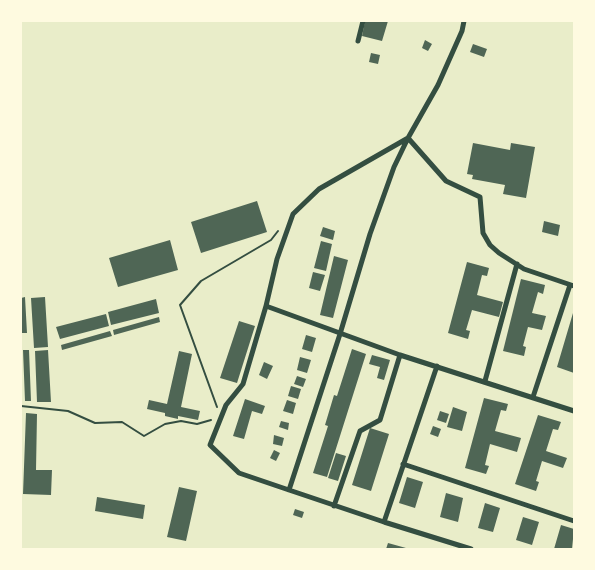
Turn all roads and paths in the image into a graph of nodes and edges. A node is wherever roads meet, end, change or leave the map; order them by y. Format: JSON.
{"nodes":[{"id":1,"x":363,"y":21,"type":"edge"},
{"id":2,"x":464,"y":21,"type":"edge"},
{"id":3,"x":358,"y":41,"type":"dead end"},
{"id":4,"x":408,"y":138,"type":"junction"},
{"id":5,"x":282,"y":227,"type":"dead end"},
{"id":6,"x":517,"y":264,"type":"junction"},
{"id":7,"x":572,"y":285,"type":"edge"},
{"id":8,"x":266,"y":306,"type":"junction"},
{"id":9,"x":340,"y":334,"type":"junction"},
{"id":10,"x":400,"y":355,"type":"junction"},
{"id":11,"x":436,"y":366,"type":"junction"},
{"id":12,"x":485,"y":381,"type":"junction"},
{"id":13,"x":533,"y":397,"type":"junction"},
{"id":14,"x":21,"y":406,"type":"edge"},
{"id":15,"x":574,"y":411,"type":"edge"},
{"id":16,"x":221,"y":418,"type":"junction"},
{"id":17,"x":403,"y":464,"type":"junction"},
{"id":18,"x":289,"y":490,"type":"junction"},
{"id":19,"x":334,"y":506,"type":"junction"},
{"id":20,"x":574,"y":521,"type":"edge"},
{"id":21,"x":384,"y":522,"type":"junction"},
{"id":22,"x":450,"y":546,"type":"edge"},
{"id":23,"x":471,"y":549,"type":"edge"}],
"edges":[{"from":1,"to":3,"type":"street"},
{"from":2,"to":4,"type":"street"},
{"from":4,"to":6,"type":"street"},
{"from":4,"to":8,"type":"street"},
{"from":4,"to":9,"type":"street"},
{"from":5,"to":16,"type":"path"},
{"from":6,"to":7,"type":"street"},
{"from":6,"to":12,"type":"street"},
{"from":7,"to":13,"type":"street"},
{"from":8,"to":9,"type":"street"},
{"from":8,"to":16,"type":"street"},
{"from":9,"to":10,"type":"street"},
{"from":9,"to":18,"type":"street"},
{"from":10,"to":11,"type":"street"},
{"from":10,"to":19,"type":"street"},
{"from":11,"to":12,"type":"street"},
{"from":11,"to":17,"type":"street"},
{"from":12,"to":13,"type":"street"},
{"from":13,"to":15,"type":"street"},
{"from":14,"to":16,"type":"path"},
{"from":16,"to":18,"type":"street"},
{"from":17,"to":20,"type":"street"},
{"from":17,"to":21,"type":"street"},
{"from":18,"to":19,"type":"street"},
{"from":19,"to":21,"type":"street"},
{"from":21,"to":22,"type":"street"},
{"from":22,"to":23,"type":"street"}]}
